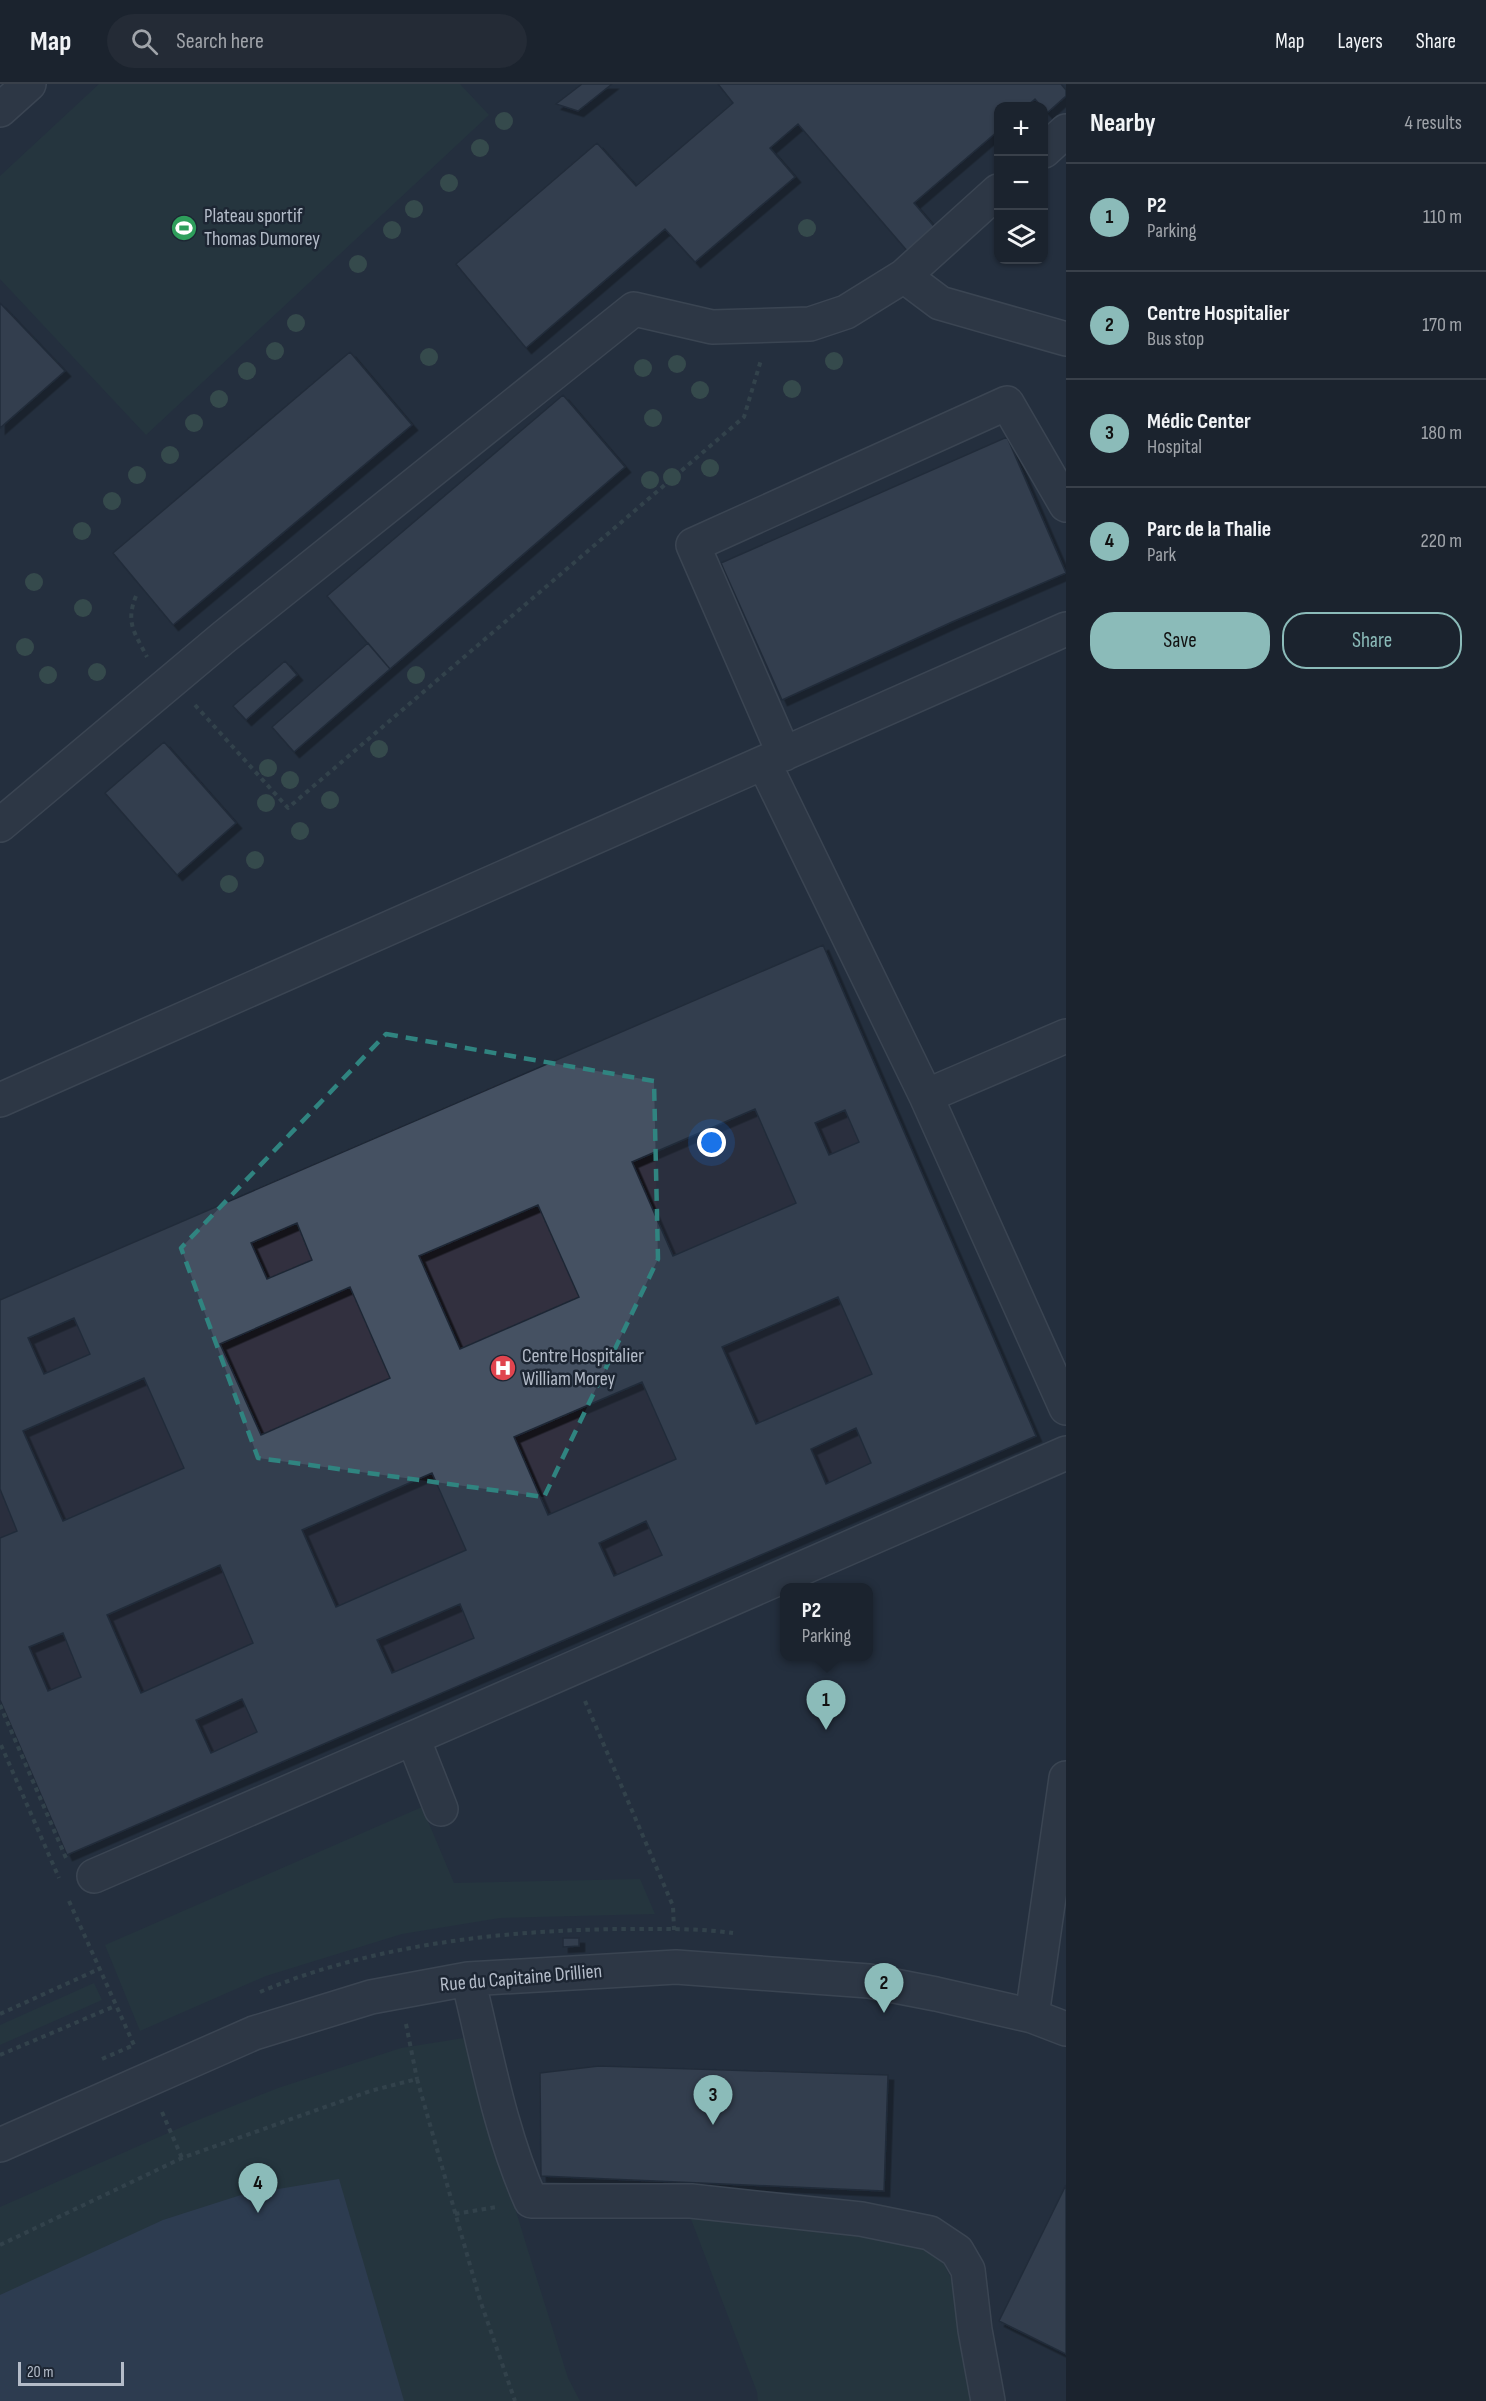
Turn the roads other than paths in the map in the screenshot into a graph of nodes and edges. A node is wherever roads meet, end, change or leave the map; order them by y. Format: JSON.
{"nodes":[{"id":1,"x":29,"y":84,"type":"edge"},
{"id":2,"x":0,"y":110,"type":"edge"},
{"id":3,"x":1066,"y":131,"type":"edge"},
{"id":4,"x":1048,"y":147,"type":"edge"},
{"id":5,"x":994,"y":195,"type":"edge"},
{"id":6,"x":904,"y":276,"type":"junction"},
{"id":7,"x":1066,"y":339,"type":"edge"},
{"id":8,"x":1066,"y":505,"type":"edge"},
{"id":9,"x":1066,"y":629,"type":"edge"},
{"id":10,"x":774,"y":758,"type":"junction"},
{"id":11,"x":0,"y":825,"type":"edge"},
{"id":12,"x":1066,"y":1036,"type":"edge"},
{"id":13,"x":926,"y":1096,"type":"junction"},
{"id":14,"x":0,"y":1100,"type":"edge"},
{"id":15,"x":1066,"y":1408,"type":"edge"},
{"id":16,"x":1066,"y":1453,"type":"edge"},
{"id":17,"x":413,"y":1738,"type":"junction"},
{"id":18,"x":1066,"y":1778,"type":"edge"},
{"id":19,"x":441,"y":1809,"type":"dead end"},
{"id":20,"x":81,"y":1869,"type":"road end"},
{"id":21,"x":468,"y":1979,"type":"junction"},
{"id":22,"x":1066,"y":2013,"type":"edge"},
{"id":23,"x":1032,"y":2016,"type":"junction"},
{"id":24,"x":1066,"y":2029,"type":"edge"},
{"id":25,"x":0,"y":2145,"type":"edge"},
{"id":26,"x":988,"y":2401,"type":"edge"}],
"edges":[{"from":1,"to":2,"type":"street"},
{"from":3,"to":4,"type":"street"},
{"from":5,"to":6,"type":"street"},
{"from":6,"to":7,"type":"street"},
{"from":6,"to":11,"type":"street"},
{"from":8,"to":10,"type":"street"},
{"from":9,"to":10,"type":"street"},
{"from":10,"to":13,"type":"street"},
{"from":10,"to":14,"type":"street"},
{"from":12,"to":13,"type":"street"},
{"from":13,"to":15,"type":"street"},
{"from":16,"to":17,"type":"street"},
{"from":17,"to":19,"type":"street"},
{"from":17,"to":20,"type":"street"},
{"from":18,"to":23,"type":"street"},
{"from":21,"to":23,"type":"street","name":"Rue du Capitaine Drillien"},
{"from":21,"to":25,"type":"street","name":"Rue du Capitaine Drillien"},
{"from":21,"to":26,"type":"street"},
{"from":22,"to":23,"type":"street"},
{"from":23,"to":24,"type":"street","name":"Rue du Capitaine Drillien"}]}
